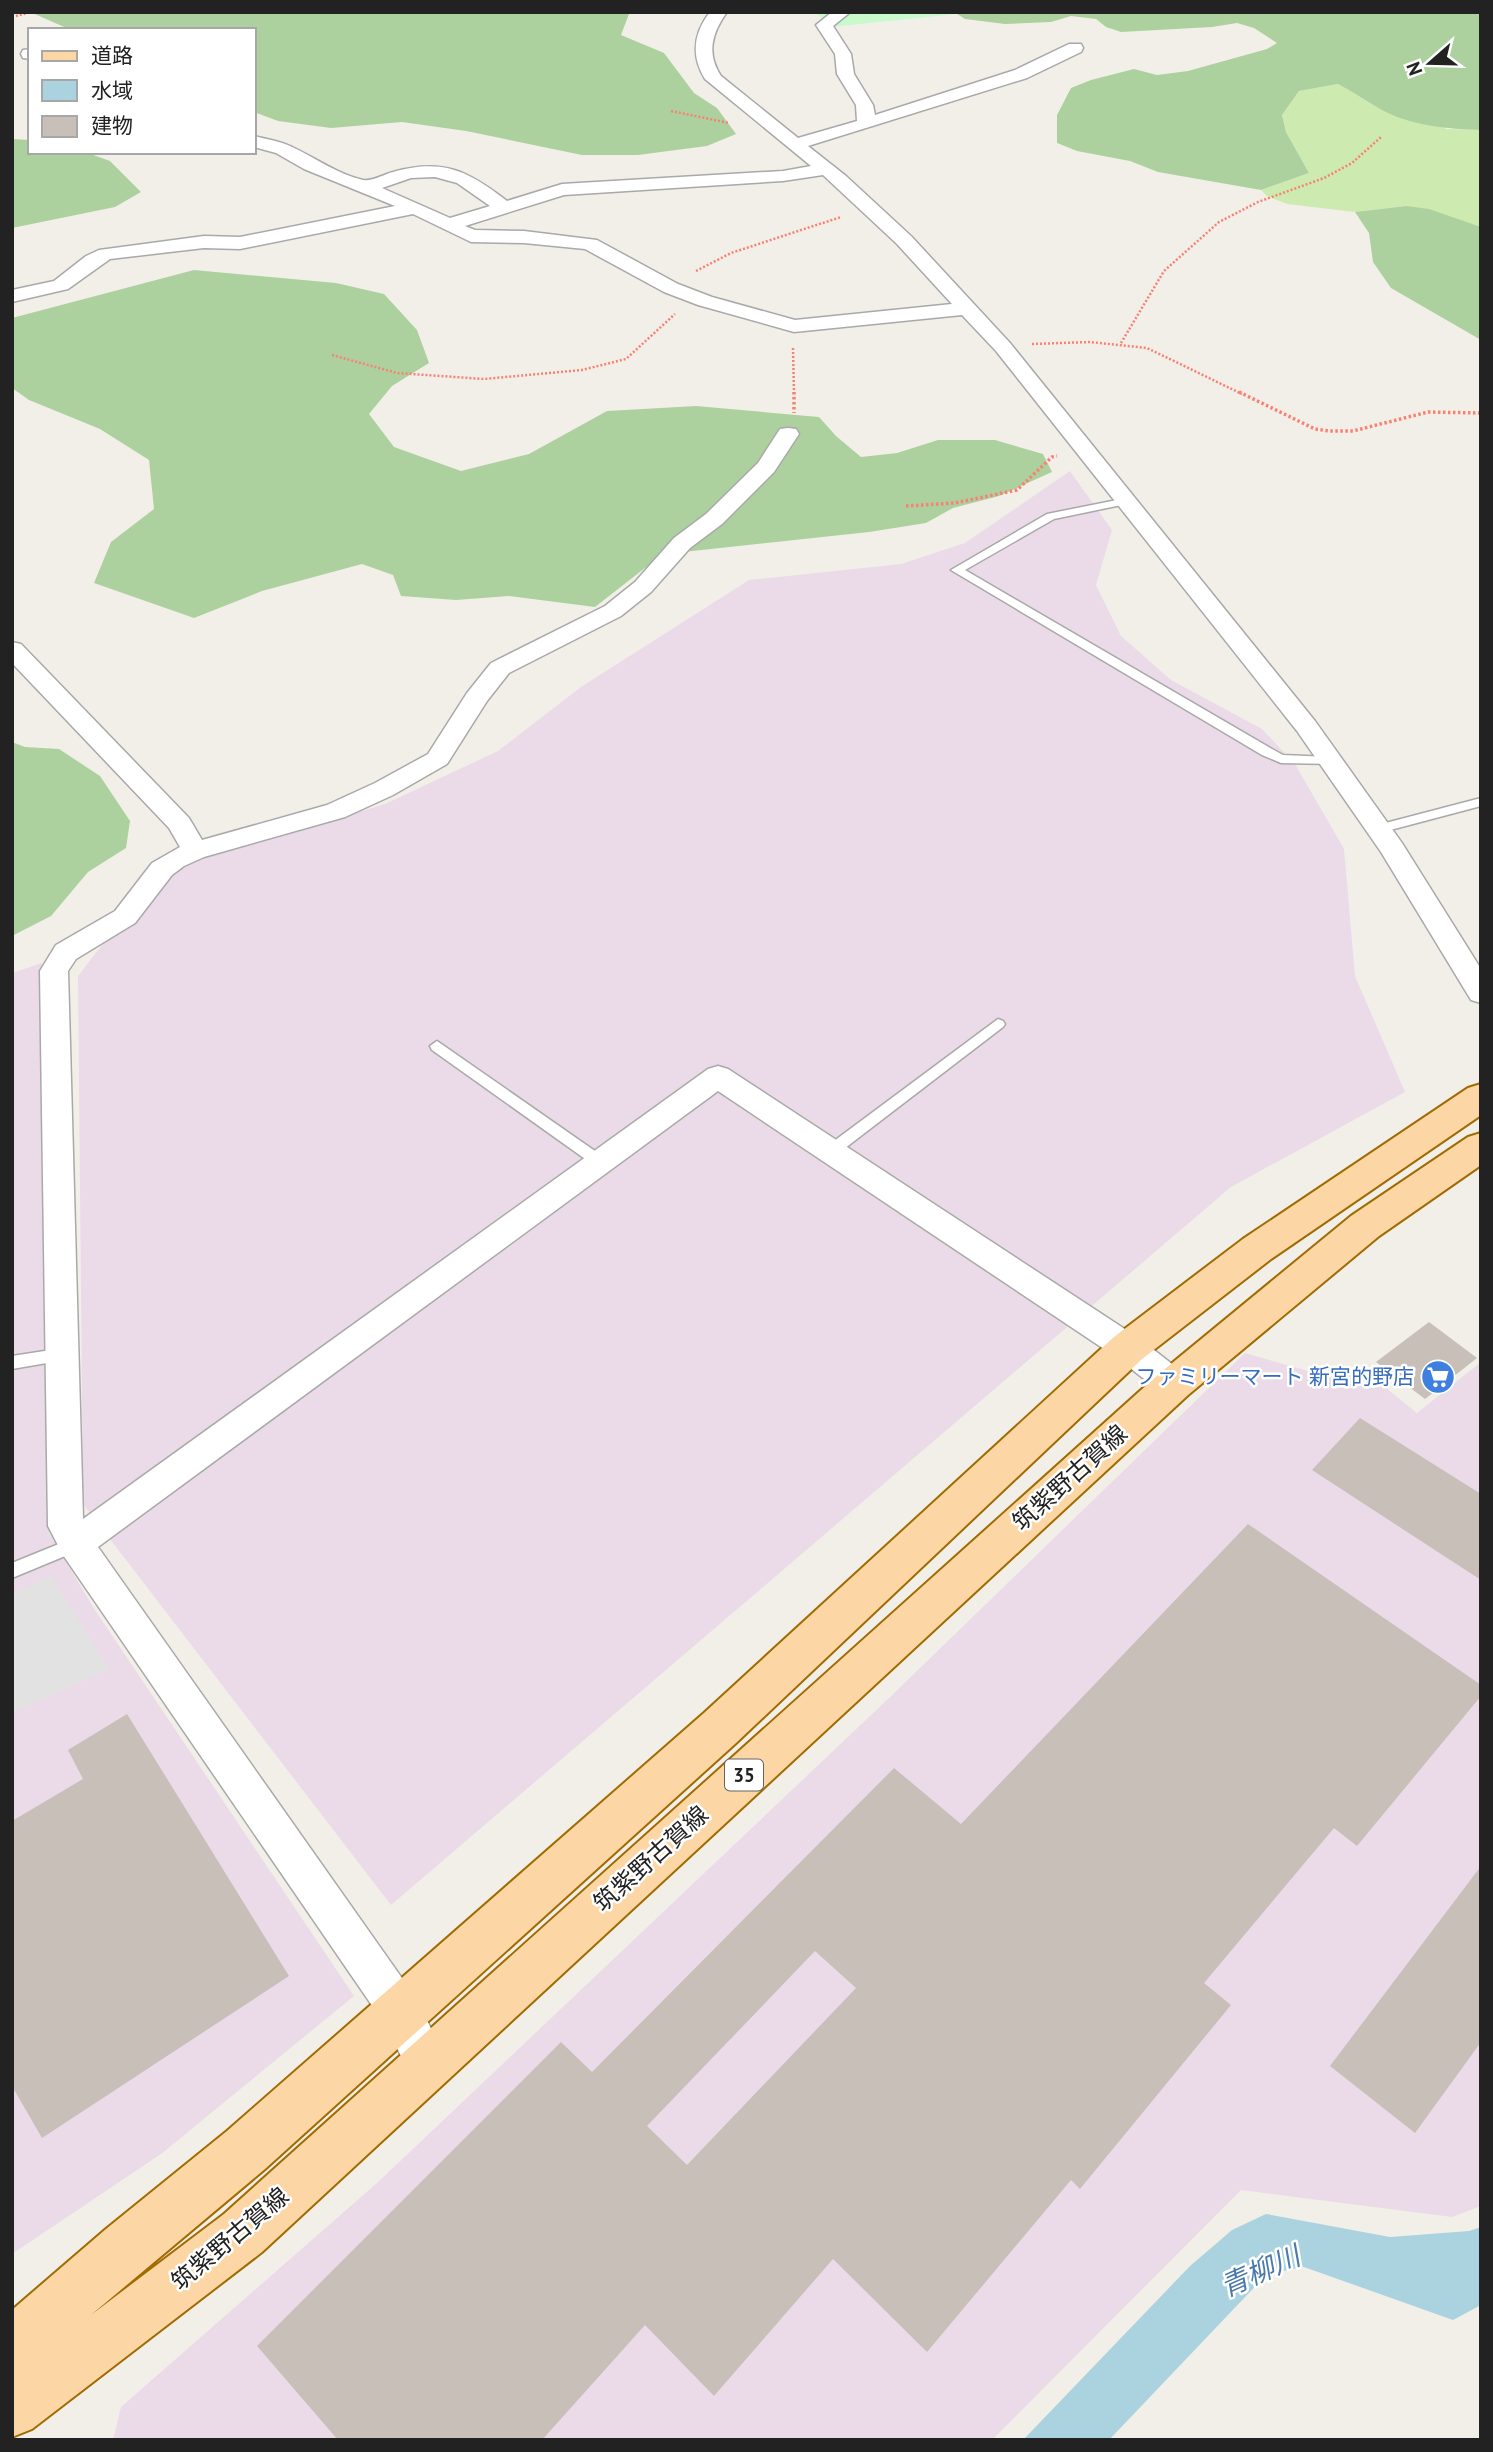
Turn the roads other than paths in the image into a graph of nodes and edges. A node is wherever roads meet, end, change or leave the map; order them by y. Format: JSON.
{"nodes":[{"id":1,"x":719,"y":12,"type":"edge"},
{"id":2,"x":840,"y":14,"type":"dead end"},
{"id":3,"x":1075,"y":48,"type":"dead end"},
{"id":4,"x":866,"y":124,"type":"junction"},
{"id":5,"x":256,"y":142,"type":"edge"},
{"id":6,"x":796,"y":144,"type":"junction"},
{"id":7,"x":419,"y":152,"type":"dead end"},
{"id":8,"x":826,"y":169,"type":"junction"},
{"id":9,"x":407,"y":172,"type":"junction"},
{"id":10,"x":366,"y":188,"type":"junction"},
{"id":11,"x":415,"y":208,"type":"junction"},
{"id":12,"x":504,"y":208,"type":"junction"},
{"id":13,"x":448,"y":225,"type":"junction"},
{"id":14,"x":12,"y":296,"type":"edge"},
{"id":15,"x":968,"y":308,"type":"junction"},
{"id":16,"x":788,"y":433,"type":"road end"},
{"id":17,"x":1127,"y":501,"type":"junction"},
{"id":18,"x":12,"y":649,"type":"edge"},
{"id":19,"x":1330,"y":761,"type":"junction"},
{"id":20,"x":1481,"y":802,"type":"edge"},
{"id":21,"x":1379,"y":829,"type":"junction"},
{"id":22,"x":195,"y":851,"type":"junction"},
{"id":23,"x":1481,"y":993,"type":"edge"},
{"id":24,"x":998,"y":1024,"type":"dead end"},
{"id":25,"x":437,"y":1046,"type":"dead end"},
{"id":26,"x":1481,"y":1097,"type":"edge"},
{"id":27,"x":1481,"y":1146,"type":"edge"},
{"id":28,"x":831,"y":1151,"type":"junction"},
{"id":29,"x":600,"y":1162,"type":"junction"},
{"id":30,"x":1128,"y":1348,"type":"junction"},
{"id":31,"x":64,"y":1354,"type":"junction"},
{"id":32,"x":12,"y":1363,"type":"edge"},
{"id":33,"x":1174,"y":1384,"type":"junction"},
{"id":34,"x":76,"y":1544,"type":"junction"},
{"id":35,"x":12,"y":1571,"type":"edge"},
{"id":36,"x":401,"y":2012,"type":"junction"},
{"id":37,"x":427,"y":2063,"type":"junction"},
{"id":38,"x":12,"y":2347,"type":"edge"},
{"id":39,"x":12,"y":2409,"type":"edge"}],
"edges":[{"from":1,"to":6,"type":"street"},
{"from":2,"to":4,"type":"street"},
{"from":3,"to":4,"type":"street"},
{"from":4,"to":6,"type":"street"},
{"from":5,"to":10,"type":"street"},
{"from":6,"to":8,"type":"street"},
{"from":7,"to":9,"type":"street"},
{"from":8,"to":12,"type":"street"},
{"from":8,"to":15,"type":"street"},
{"from":9,"to":10,"type":"street"},
{"from":9,"to":12,"type":"street"},
{"from":10,"to":11,"type":"street"},
{"from":11,"to":13,"type":"street"},
{"from":11,"to":14,"type":"street"},
{"from":12,"to":13,"type":"street"},
{"from":13,"to":15,"type":"street"},
{"from":15,"to":17,"type":"street"},
{"from":16,"to":22,"type":"street"},
{"from":17,"to":19,"type":"street"},
{"from":17,"to":19,"type":"lane"},
{"from":18,"to":22,"type":"street"},
{"from":19,"to":21,"type":"street"},
{"from":20,"to":21,"type":"lane"},
{"from":21,"to":23,"type":"street"},
{"from":22,"to":31,"type":"street"},
{"from":24,"to":28,"type":"lane"},
{"from":25,"to":29,"type":"lane"},
{"from":26,"to":30,"type":"main road","number":"35"},
{"from":27,"to":33,"type":"main road","name":"筑紫野古賀線","number":"35"},
{"from":28,"to":29,"type":"street"},
{"from":28,"to":30,"type":"street"},
{"from":29,"to":34,"type":"street"},
{"from":30,"to":33,"type":"street"},
{"from":30,"to":36,"type":"main road","number":"35"},
{"from":31,"to":32,"type":"lane"},
{"from":31,"to":34,"type":"street"},
{"from":33,"to":37,"type":"main road","name":"筑紫野古賀線","number":"35"},
{"from":34,"to":35,"type":"lane"},
{"from":34,"to":36,"type":"street"},
{"from":36,"to":37,"type":"street"},
{"from":36,"to":38,"type":"main road","number":"35"},
{"from":37,"to":39,"type":"main road","name":"筑紫野古賀線","number":"35"}]}
